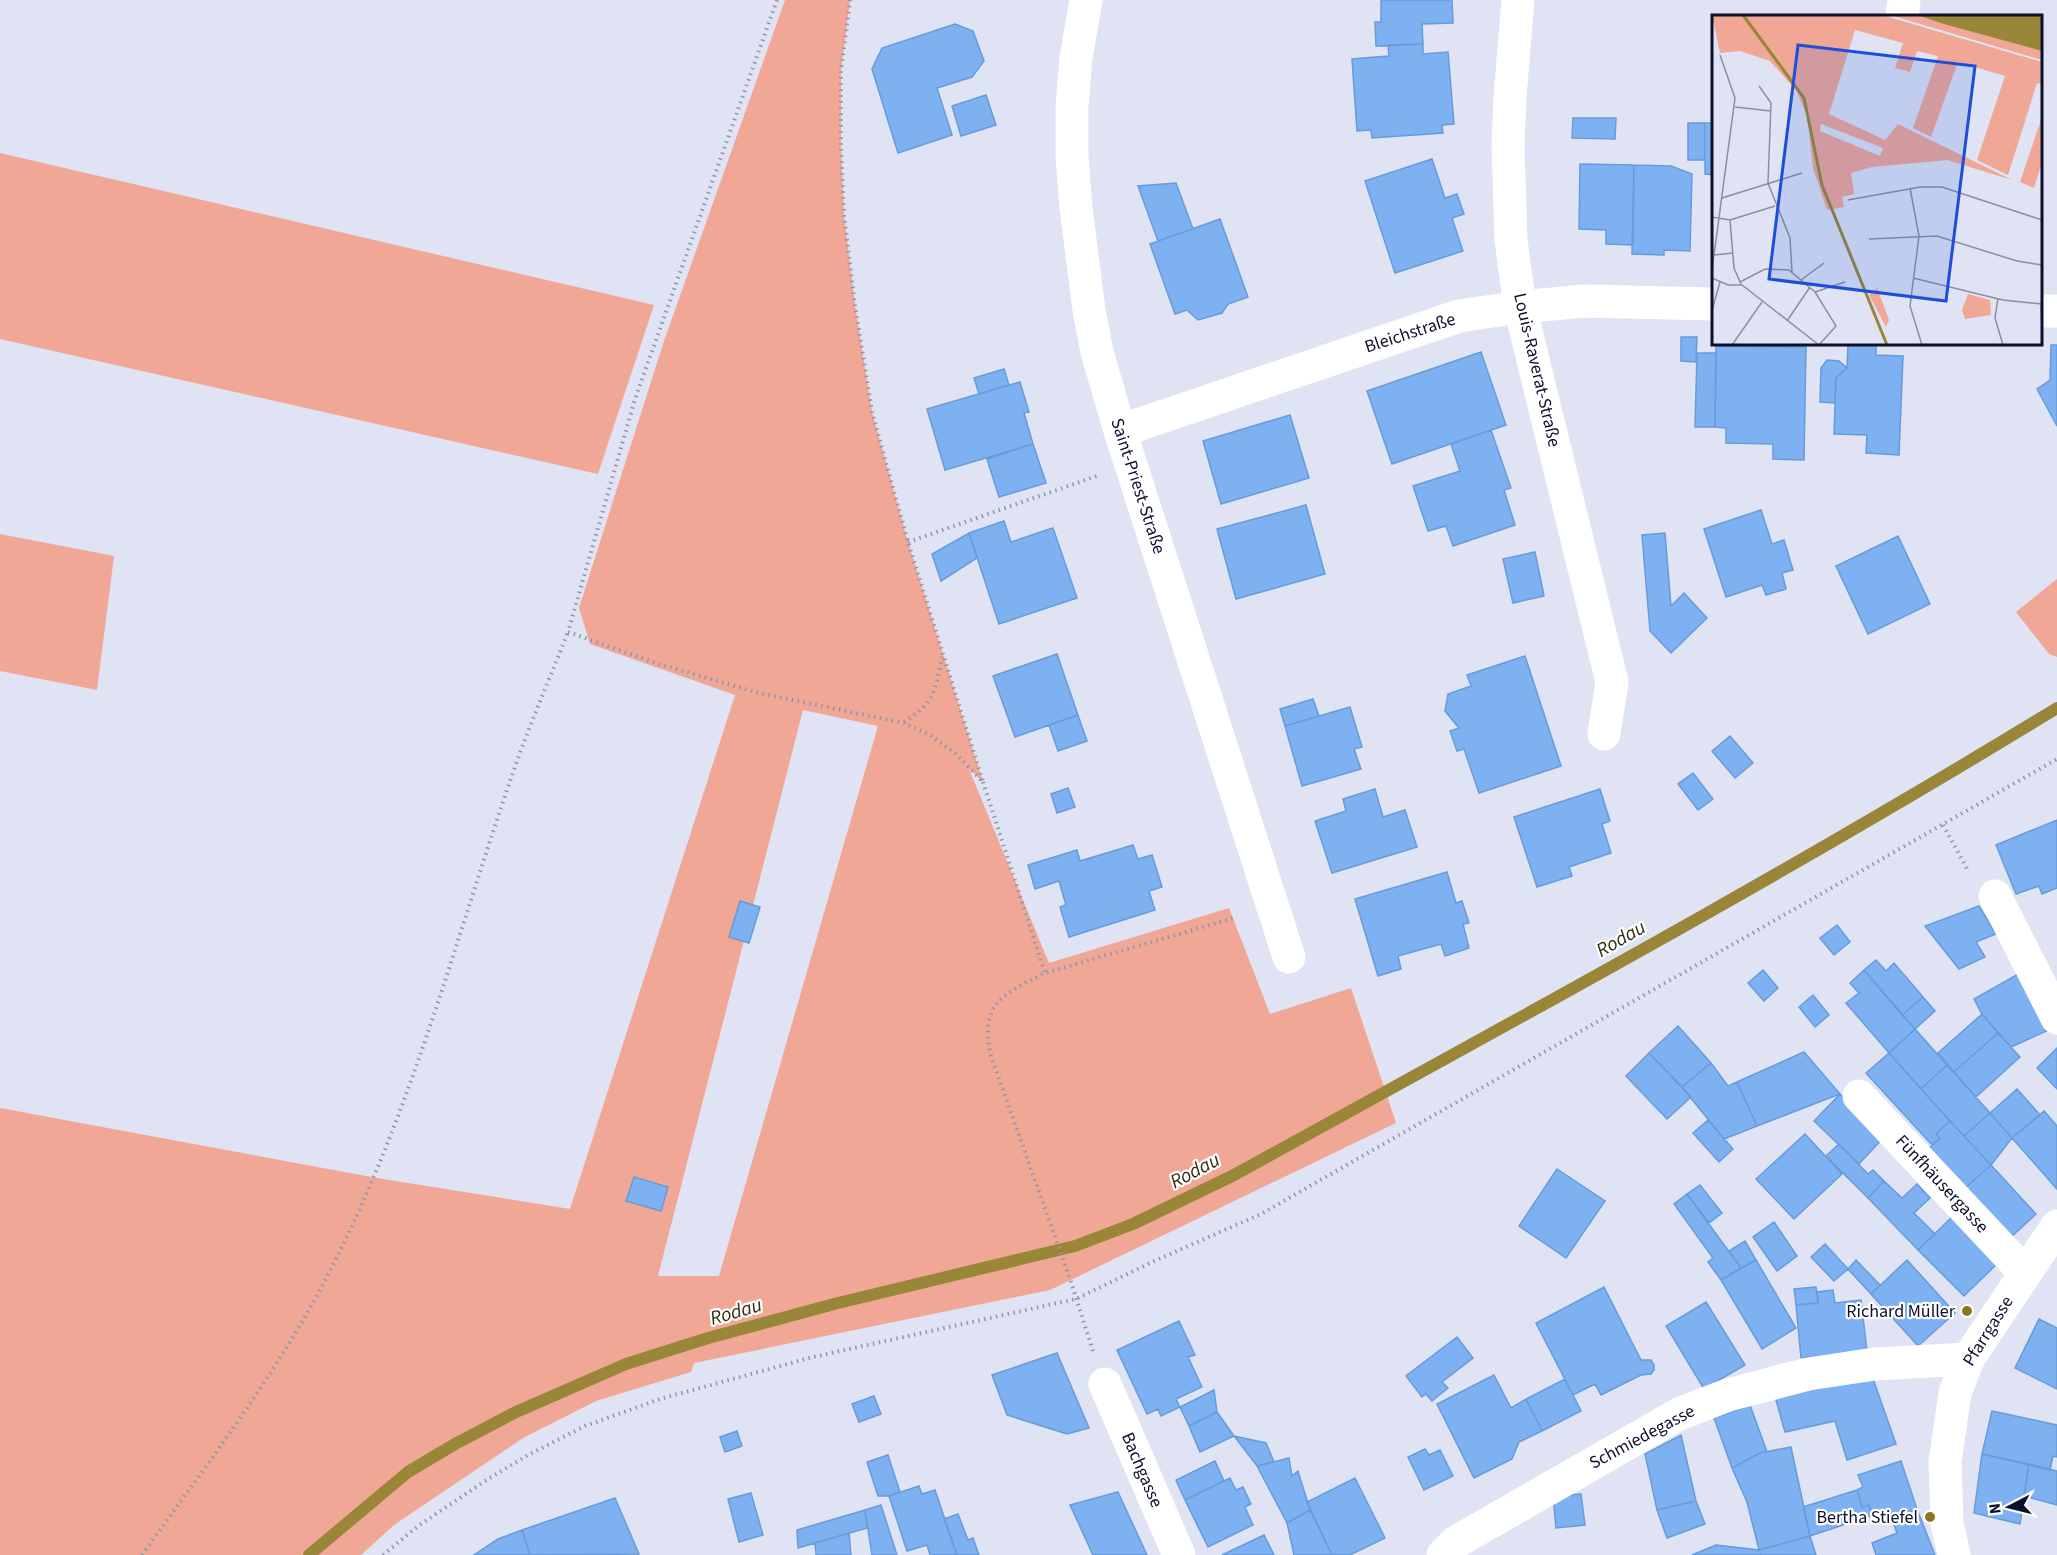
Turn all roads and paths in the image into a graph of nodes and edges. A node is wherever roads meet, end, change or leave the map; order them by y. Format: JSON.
{"nodes":[{"id":1,"x":777,"y":0,"type":"edge"},
{"id":2,"x":850,"y":0,"type":"edge"},
{"id":3,"x":1086,"y":0,"type":"edge"},
{"id":4,"x":1518,"y":0,"type":"edge"},
{"id":5,"x":1904,"y":0,"type":"edge"},
{"id":6,"x":1902,"y":15,"type":"edge"},
{"id":7,"x":1712,"y":304,"type":"edge"},
{"id":8,"x":1520,"y":307,"type":"junction"},
{"id":9,"x":1120,"y":431,"type":"junction"},
{"id":10,"x":1131,"y":465,"type":"junction"},
{"id":11,"x":908,"y":542,"type":"junction"},
{"id":12,"x":568,"y":632,"type":"junction"},
{"id":13,"x":942,"y":655,"type":"junction"},
{"id":14,"x":904,"y":723,"type":"junction"},
{"id":15,"x":1604,"y":734,"type":"dead end"},
{"id":16,"x":2057,"y":759,"type":"edge"},
{"id":17,"x":983,"y":782,"type":"junction"},
{"id":18,"x":1943,"y":825,"type":"junction"},
{"id":19,"x":1995,"y":896,"type":"joint"},
{"id":20,"x":1273,"y":907,"type":"junction"},
{"id":21,"x":1289,"y":957,"type":"dead end"},
{"id":22,"x":1046,"y":973,"type":"junction"},
{"id":23,"x":2057,"y":1018,"type":"edge"},
{"id":24,"x":1859,"y":1096,"type":"dead end"},
{"id":25,"x":2057,"y":1226,"type":"edge"},
{"id":26,"x":2025,"y":1273,"type":"junction"},
{"id":27,"x":1076,"y":1299,"type":"junction"},
{"id":28,"x":1968,"y":1359,"type":"junction"},
{"id":29,"x":1105,"y":1384,"type":"joint"},
{"id":30,"x":142,"y":1555,"type":"edge"},
{"id":31,"x":383,"y":1555,"type":"edge"},
{"id":32,"x":1179,"y":1555,"type":"edge"},
{"id":33,"x":1443,"y":1555,"type":"edge"},
{"id":34,"x":1954,"y":1555,"type":"edge"}],
"edges":[{"from":1,"to":12,"type":"path"},
{"from":2,"to":11,"type":"path"},
{"from":3,"to":9,"type":"street","name":"Saint-Priest-Straße"},
{"from":4,"to":8,"type":"street","name":"Louis-Raverat-Straße"},
{"from":5,"to":6,"type":"street"},
{"from":7,"to":8,"type":"street","name":"Bleichstraße"},
{"from":8,"to":9,"type":"street","name":"Bleichstraße"},
{"from":8,"to":15,"type":"street","name":"Louis-Raverat-Straße"},
{"from":9,"to":10,"type":"street","name":"Saint-Priest-Straße"},
{"from":10,"to":11,"type":"path"},
{"from":10,"to":20,"type":"street","name":"Saint-Priest-Straße"},
{"from":11,"to":13,"type":"path"},
{"from":12,"to":14,"type":"path"},
{"from":12,"to":30,"type":"path"},
{"from":13,"to":14,"type":"path"},
{"from":13,"to":17,"type":"path"},
{"from":14,"to":17,"type":"path"},
{"from":16,"to":18,"type":"path"},
{"from":17,"to":22,"type":"path"},
{"from":18,"to":19,"type":"path"},
{"from":18,"to":27,"type":"path"},
{"from":19,"to":23,"type":"street"},
{"from":20,"to":21,"type":"street","name":"Saint-Priest-Straße"},
{"from":20,"to":22,"type":"path"},
{"from":22,"to":27,"type":"path"},
{"from":24,"to":26,"type":"street","name":"Fünfhäusergasse"},
{"from":25,"to":26,"type":"street","name":"Pfarrgasse"},
{"from":26,"to":28,"type":"street","name":"Pfarrgasse"},
{"from":27,"to":29,"type":"path"},
{"from":27,"to":31,"type":"path"},
{"from":28,"to":33,"type":"street","name":"Schmiedegasse"},
{"from":28,"to":34,"type":"street","name":"Pfarrgasse"},
{"from":29,"to":32,"type":"street","name":"Bachgasse"}]}
